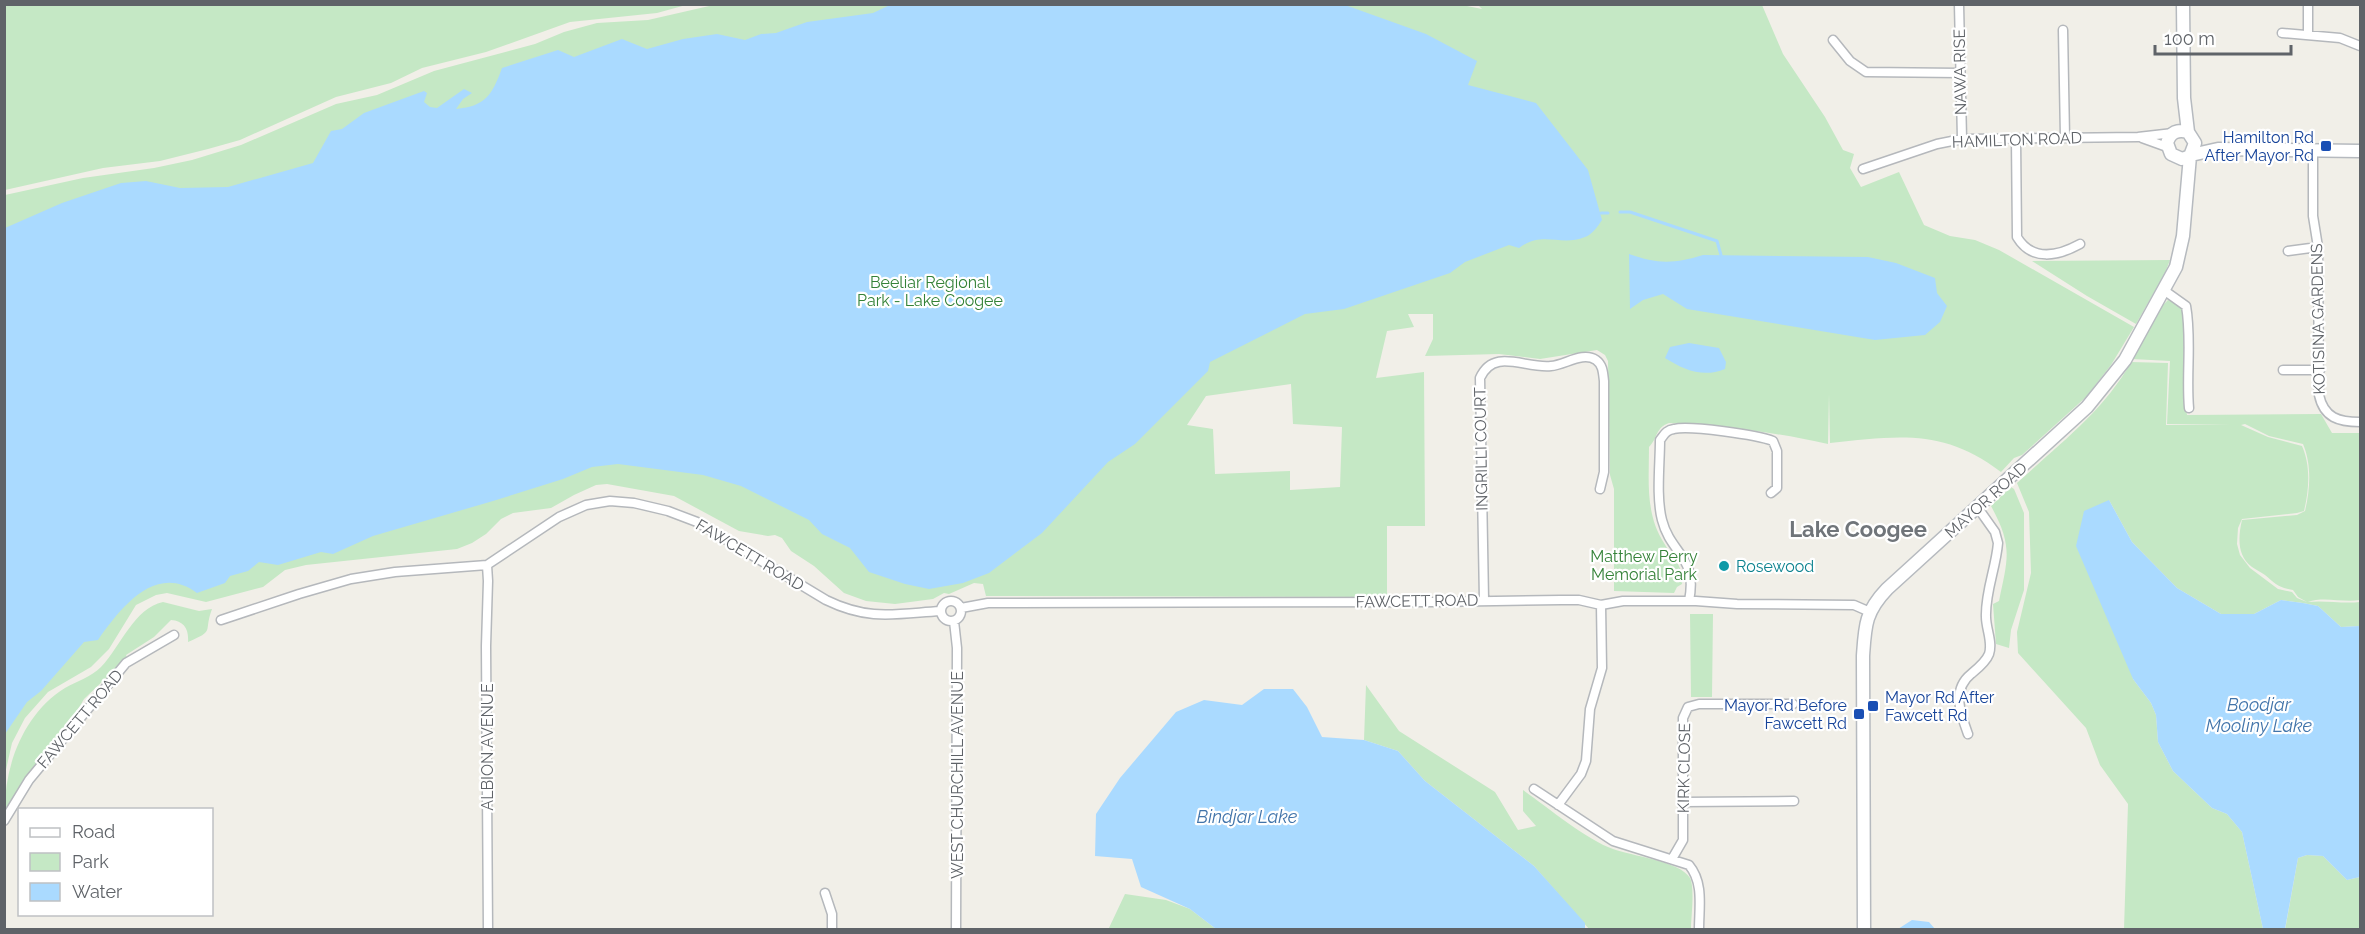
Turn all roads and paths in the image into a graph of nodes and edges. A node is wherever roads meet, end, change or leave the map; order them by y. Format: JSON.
{"nodes":[{"id":1,"x":1959,"y":4,"type":"edge"},
{"id":2,"x":2183,"y":4,"type":"edge"},
{"id":3,"x":2308,"y":4,"type":"edge"},
{"id":4,"x":2063,"y":30,"type":"dead end"},
{"id":5,"x":2282,"y":33,"type":"dead end"},
{"id":6,"x":2308,"y":34,"type":"junction"},
{"id":7,"x":1833,"y":40,"type":"dead end"},
{"id":8,"x":2361,"y":45,"type":"edge"},
{"id":9,"x":1960,"y":73,"type":"junction"},
{"id":10,"x":2184,"y":98,"type":"junction"},
{"id":11,"x":2173,"y":133,"type":"junction"},
{"id":12,"x":2191,"y":135,"type":"junction"},
{"id":13,"x":2065,"y":137,"type":"junction"},
{"id":14,"x":2138,"y":137,"type":"junction"},
{"id":15,"x":1962,"y":139,"type":"junction"},
{"id":16,"x":2016,"y":139,"type":"junction"},
{"id":17,"x":2218,"y":149,"type":"junction"},
{"id":18,"x":2313,"y":151,"type":"junction"},
{"id":19,"x":2361,"y":151,"type":"edge"},
{"id":20,"x":2170,"y":152,"type":"junction"},
{"id":21,"x":2190,"y":155,"type":"junction"},
{"id":22,"x":1863,"y":169,"type":"dead end"},
{"id":23,"x":2185,"y":199,"type":"junction"},
{"id":24,"x":2080,"y":244,"type":"dead end"},
{"id":25,"x":2318,"y":247,"type":"junction"},
{"id":26,"x":2288,"y":251,"type":"dead end"},
{"id":27,"x":2165,"y":291,"type":"junction"},
{"id":28,"x":2283,"y":370,"type":"dead end"},
{"id":29,"x":2320,"y":370,"type":"junction"},
{"id":30,"x":2189,"y":408,"type":"dead end"},
{"id":31,"x":2361,"y":422,"type":"edge"},
{"id":32,"x":1600,"y":489,"type":"dead end"},
{"id":33,"x":1771,"y":493,"type":"dead end"},
{"id":34,"x":1978,"y":508,"type":"junction"},
{"id":35,"x":487,"y":565,"type":"junction"},
{"id":36,"x":1484,"y":600,"type":"junction"},
{"id":37,"x":1689,"y":601,"type":"junction"},
{"id":38,"x":1601,"y":605,"type":"junction"},
{"id":39,"x":961,"y":608,"type":"junction"},
{"id":40,"x":940,"y":611,"type":"junction"},
{"id":41,"x":1870,"y":612,"type":"junction"},
{"id":42,"x":221,"y":620,"type":"dead end"},
{"id":43,"x":954,"y":621,"type":"junction"},
{"id":44,"x":174,"y":635,"type":"dead end"},
{"id":45,"x":1793,"y":704,"type":"dead end"},
{"id":46,"x":1968,"y":734,"type":"dead end"},
{"id":47,"x":1534,"y":789,"type":"dead end"},
{"id":48,"x":1794,"y":801,"type":"dead end"},
{"id":49,"x":1683,"y":802,"type":"junction"},
{"id":50,"x":1558,"y":805,"type":"junction"},
{"id":51,"x":4,"y":821,"type":"edge"},
{"id":52,"x":1672,"y":859,"type":"junction"},
{"id":53,"x":825,"y":892,"type":"dead end"},
{"id":54,"x":488,"y":930,"type":"edge"},
{"id":55,"x":832,"y":930,"type":"edge"},
{"id":56,"x":956,"y":930,"type":"edge"},
{"id":57,"x":1699,"y":930,"type":"edge"},
{"id":58,"x":1864,"y":930,"type":"edge"}],
"edges":[{"from":1,"to":9,"type":"street","name":"NAWA RISE"},
{"from":2,"to":10,"type":"main road"},
{"from":3,"to":6,"type":"street"},
{"from":4,"to":13,"type":"street"},
{"from":5,"to":6,"type":"street"},
{"from":6,"to":8,"type":"street"},
{"from":7,"to":9,"type":"street"},
{"from":9,"to":15,"type":"street","name":"NAWA RISE"},
{"from":10,"to":11,"type":"main road"},
{"from":10,"to":12,"type":"main road"},
{"from":11,"to":12,"type":"main road"},
{"from":11,"to":14,"type":"street","name":"HAMILTON ROAD"},
{"from":11,"to":20,"type":"main road"},
{"from":12,"to":17,"type":"main road"},
{"from":12,"to":21,"type":"main road"},
{"from":13,"to":14,"type":"street","name":"HAMILTON ROAD"},
{"from":13,"to":16,"type":"street","name":"HAMILTON ROAD"},
{"from":14,"to":20,"type":"street","name":"HAMILTON ROAD"},
{"from":15,"to":16,"type":"street","name":"HAMILTON ROAD"},
{"from":15,"to":22,"type":"street","name":"HAMILTON ROAD"},
{"from":16,"to":24,"type":"street"},
{"from":17,"to":18,"type":"main road"},
{"from":17,"to":21,"type":"main road"},
{"from":18,"to":19,"type":"main road"},
{"from":18,"to":25,"type":"street","name":"KOTISINA GARDENS"},
{"from":20,"to":21,"type":"main road"},
{"from":20,"to":23,"type":"main road","name":"MAYOR ROAD"},
{"from":21,"to":23,"type":"main road","name":"MAYOR ROAD"},
{"from":23,"to":27,"type":"main road","name":"MAYOR ROAD"},
{"from":25,"to":26,"type":"street"},
{"from":25,"to":29,"type":"street","name":"KOTISINA GARDENS"},
{"from":27,"to":30,"type":"street"},
{"from":27,"to":34,"type":"main road","name":"MAYOR ROAD"},
{"from":28,"to":29,"type":"street"},
{"from":29,"to":31,"type":"street","name":"KOTISINA GARDENS"},
{"from":32,"to":36,"type":"street","name":"INGRILLI COURT"},
{"from":33,"to":37,"type":"street"},
{"from":34,"to":41,"type":"main road","name":"MAYOR ROAD"},
{"from":34,"to":46,"type":"street"},
{"from":35,"to":40,"type":"street","name":"FAWCETT ROAD"},
{"from":35,"to":42,"type":"street","name":"FAWCETT ROAD"},
{"from":35,"to":54,"type":"street","name":"ALBION AVENUE"},
{"from":36,"to":38,"type":"street","name":"FAWCETT ROAD"},
{"from":36,"to":39,"type":"street","name":"FAWCETT ROAD"},
{"from":37,"to":38,"type":"street","name":"FAWCETT ROAD"},
{"from":37,"to":41,"type":"street","name":"FAWCETT ROAD"},
{"from":38,"to":50,"type":"street"},
{"from":39,"to":40,"type":"street"},
{"from":39,"to":43,"type":"street"},
{"from":40,"to":43,"type":"street"},
{"from":41,"to":58,"type":"main road","name":"MAYOR ROAD"},
{"from":43,"to":56,"type":"street","name":"WEST CHURCHILL AVENUE"},
{"from":44,"to":51,"type":"street","name":"FAWCETT ROAD"},
{"from":45,"to":49,"type":"street","name":"KIRK CLOSE"},
{"from":47,"to":50,"type":"street"},
{"from":48,"to":49,"type":"street"},
{"from":49,"to":52,"type":"street","name":"KIRK CLOSE"},
{"from":50,"to":52,"type":"street"},
{"from":52,"to":57,"type":"street"},
{"from":53,"to":55,"type":"street"}]}
